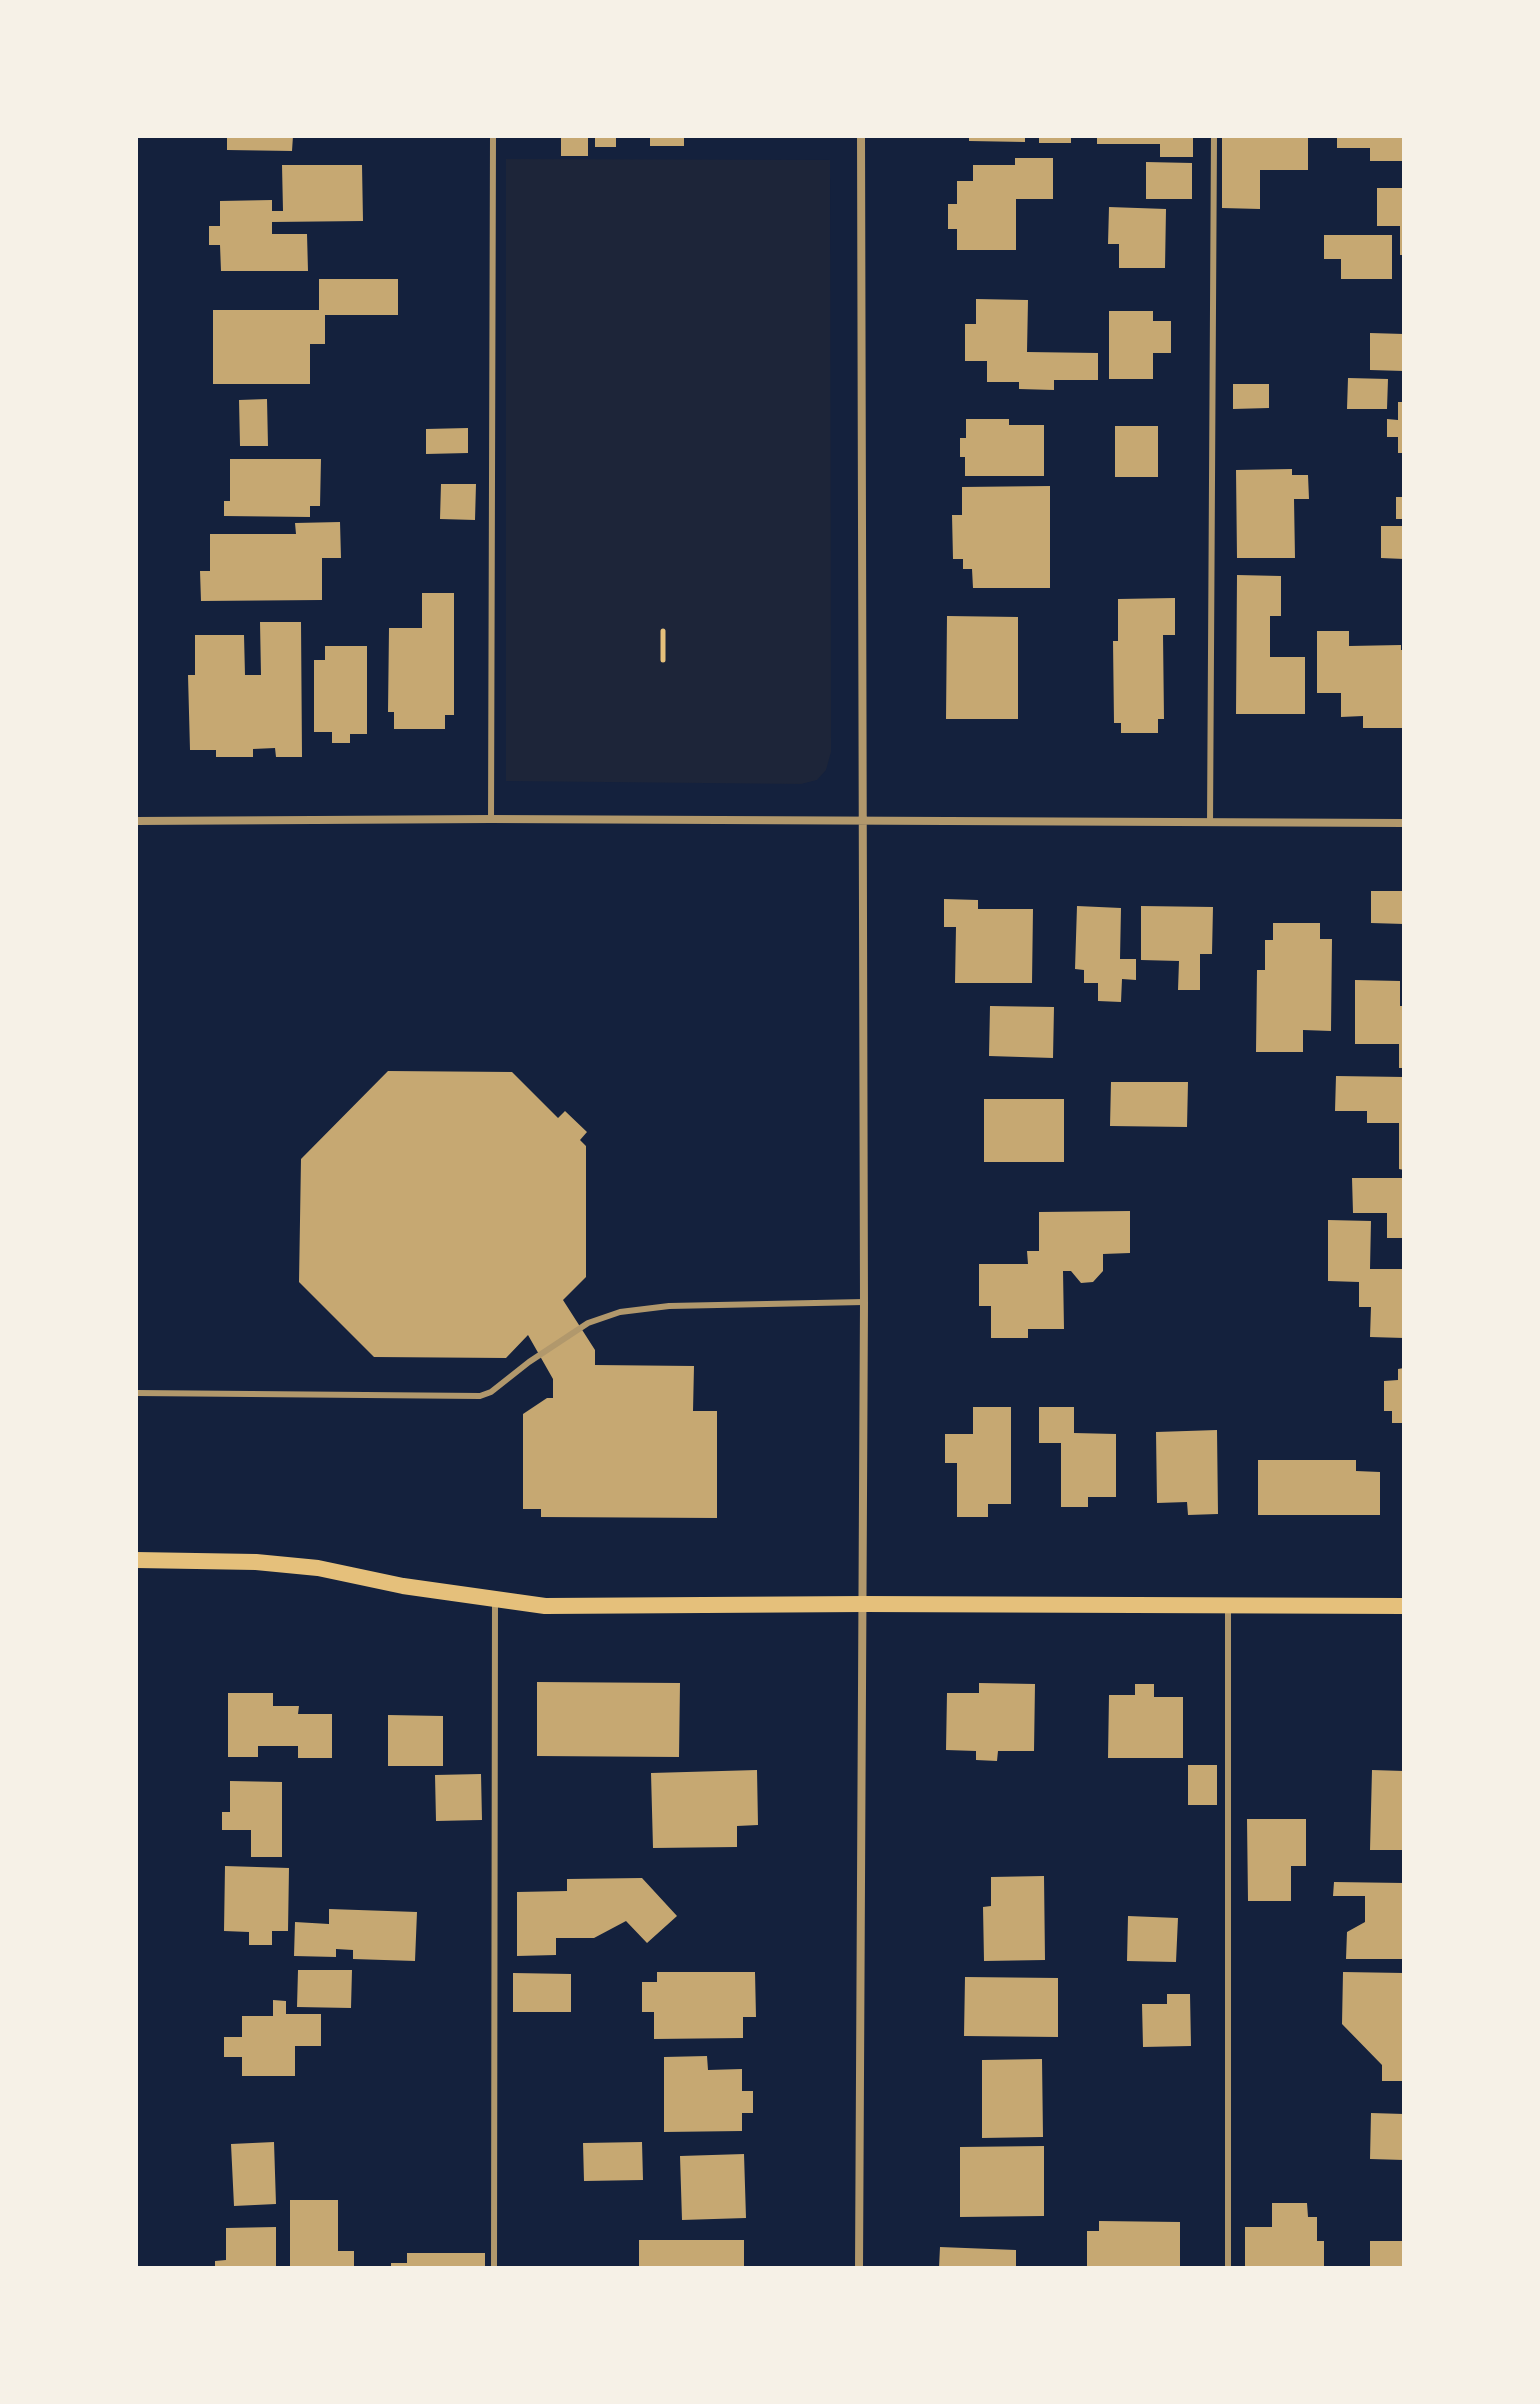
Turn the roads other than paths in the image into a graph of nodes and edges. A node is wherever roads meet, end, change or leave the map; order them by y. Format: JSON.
{"nodes":[{"id":1,"x":493,"y":136,"type":"edge"},
{"id":2,"x":861,"y":136,"type":"edge"},
{"id":3,"x":1214,"y":136,"type":"edge"},
{"id":4,"x":491,"y":819,"type":"junction"},
{"id":5,"x":136,"y":821,"type":"edge"},
{"id":6,"x":864,"y":821,"type":"junction"},
{"id":7,"x":1210,"y":823,"type":"junction"},
{"id":8,"x":1404,"y":823,"type":"edge"},
{"id":9,"x":864,"y":1302,"type":"junction"},
{"id":10,"x":136,"y":1393,"type":"edge"},
{"id":11,"x":136,"y":1560,"type":"edge"},
{"id":12,"x":495,"y":1600,"type":"junction"},
{"id":13,"x":864,"y":1604,"type":"junction"},
{"id":14,"x":1228,"y":1606,"type":"junction"},
{"id":15,"x":1404,"y":1606,"type":"edge"},
{"id":16,"x":494,"y":2268,"type":"edge"},
{"id":17,"x":859,"y":2268,"type":"edge"},
{"id":18,"x":1228,"y":2268,"type":"edge"}],
"edges":[{"from":1,"to":4,"type":"lane"},
{"from":2,"to":6,"type":"street"},
{"from":3,"to":7,"type":"lane"},
{"from":4,"to":5,"type":"street"},
{"from":4,"to":6,"type":"street"},
{"from":6,"to":7,"type":"street"},
{"from":6,"to":9,"type":"street"},
{"from":7,"to":8,"type":"street"},
{"from":9,"to":10,"type":"lane"},
{"from":9,"to":13,"type":"street"},
{"from":11,"to":12,"type":"main road"},
{"from":12,"to":13,"type":"main road"},
{"from":12,"to":16,"type":"lane"},
{"from":13,"to":14,"type":"main road"},
{"from":13,"to":17,"type":"street"},
{"from":14,"to":15,"type":"main road"},
{"from":14,"to":18,"type":"lane"}]}
